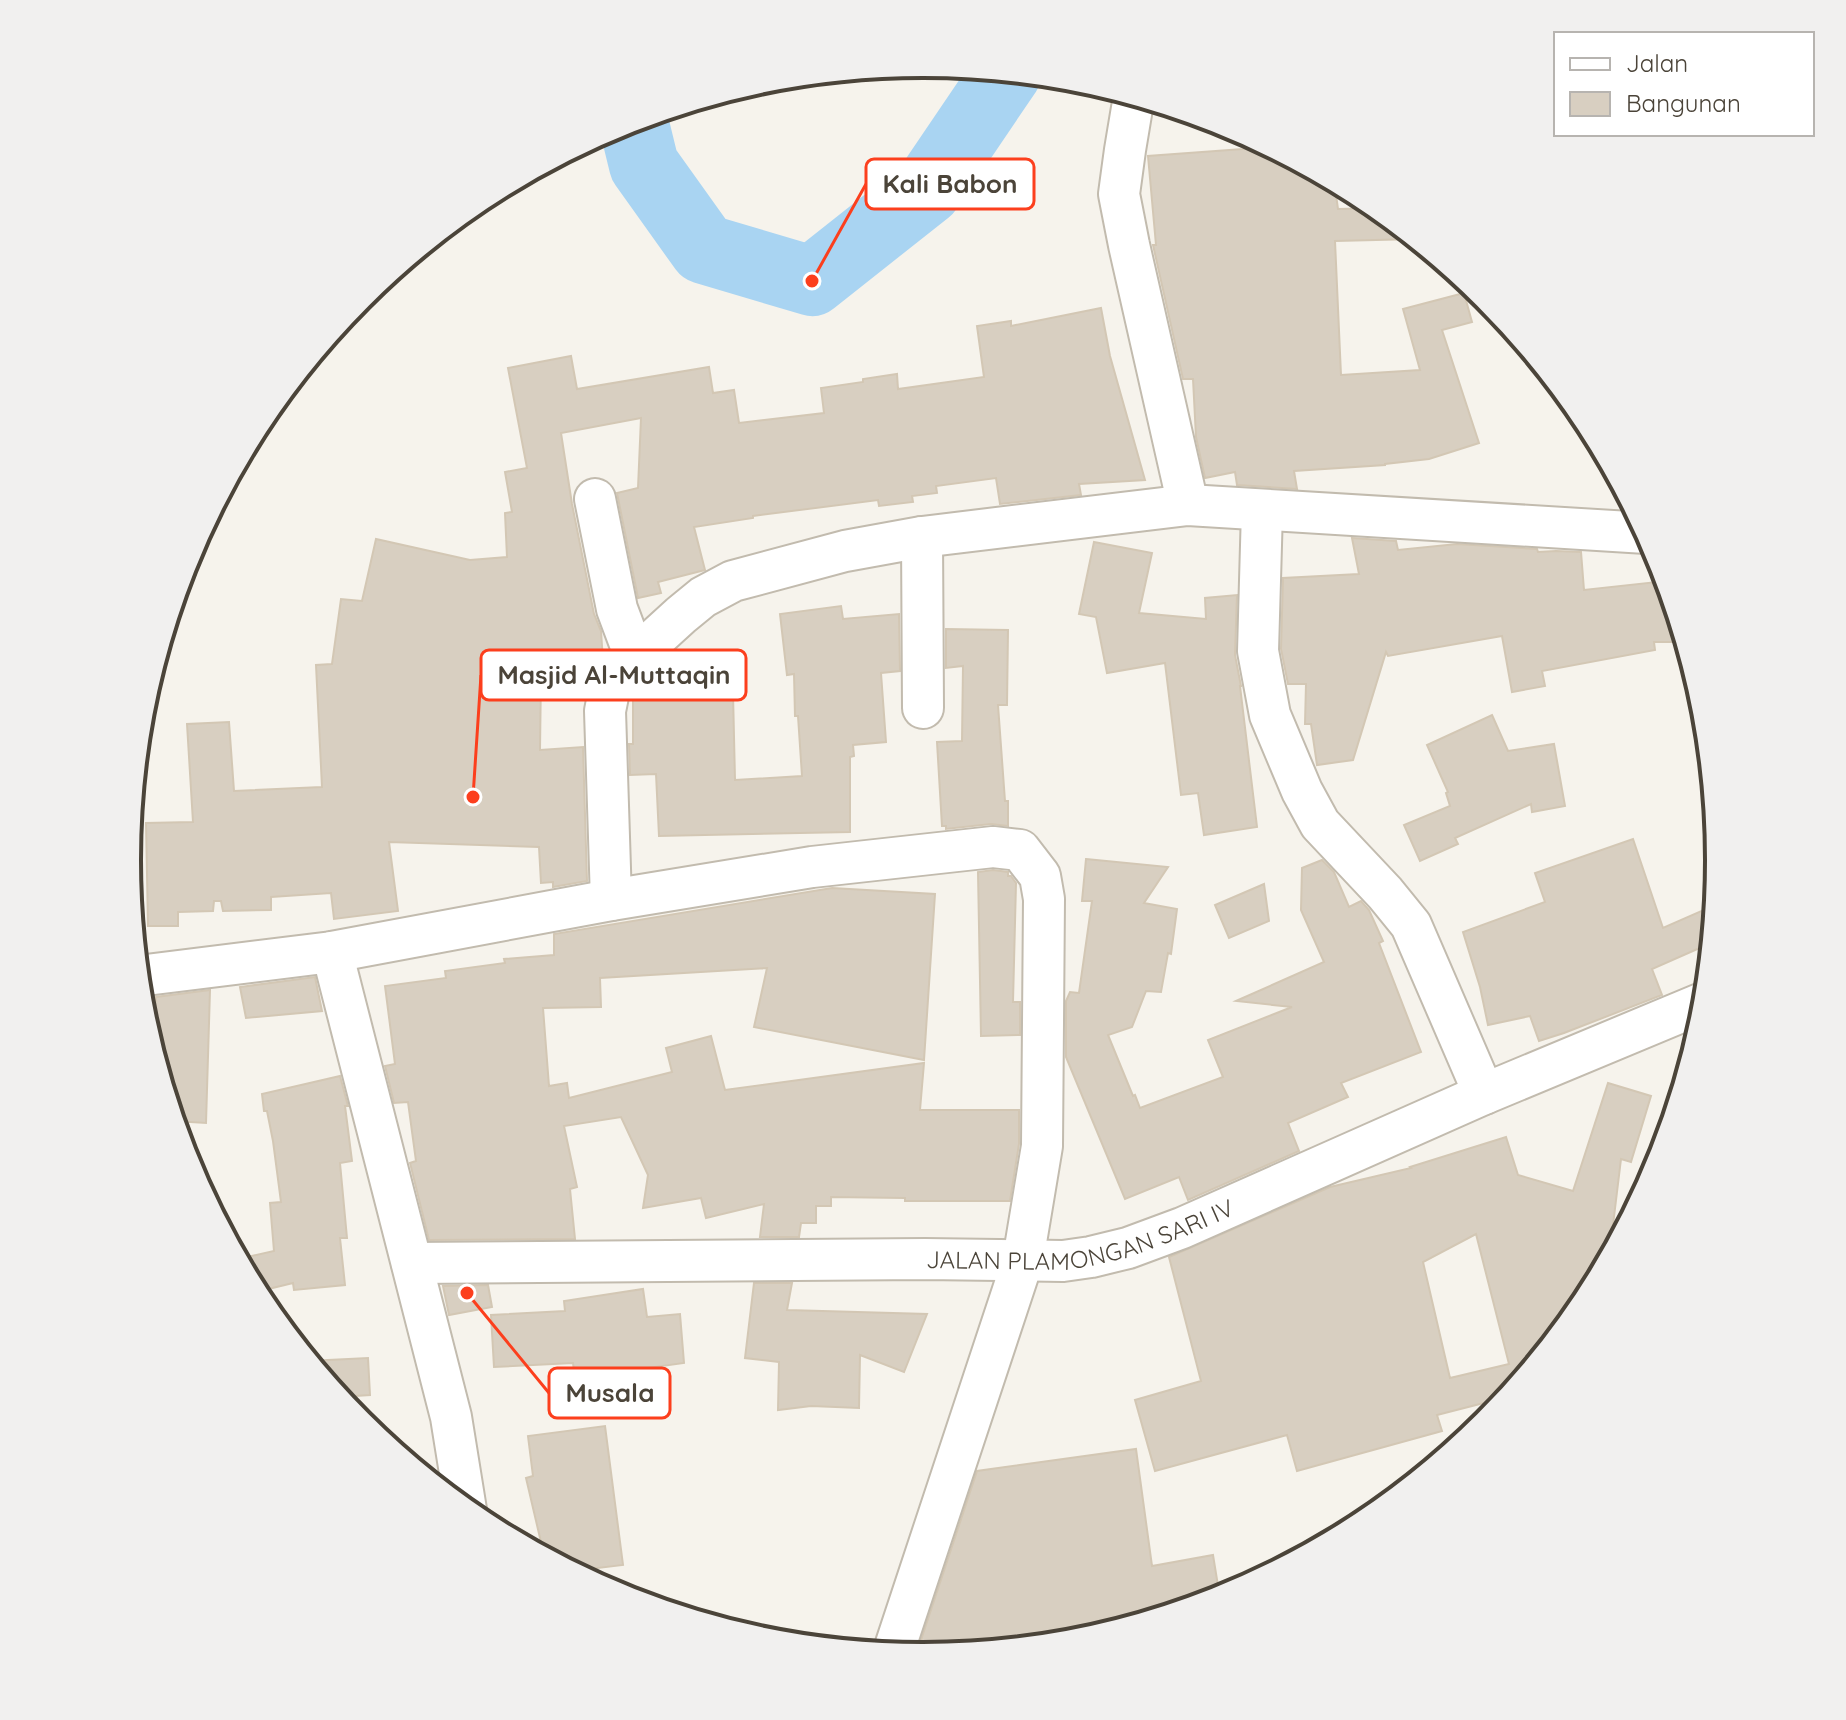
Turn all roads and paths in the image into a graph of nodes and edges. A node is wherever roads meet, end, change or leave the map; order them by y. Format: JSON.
{"nodes":[{"id":1,"x":1132,"y":107,"type":"edge"},
{"id":2,"x":595,"y":499,"type":"dead end"},
{"id":3,"x":1188,"y":505,"type":"junction"},
{"id":4,"x":1262,"y":510,"type":"junction"},
{"id":5,"x":1632,"y":532,"type":"edge"},
{"id":6,"x":922,"y":537,"type":"junction"},
{"id":7,"x":635,"y":657,"type":"junction"},
{"id":8,"x":923,"y":708,"type":"dead end"},
{"id":9,"x":611,"y":900,"type":"junction"},
{"id":10,"x":332,"y":952,"type":"junction"},
{"id":11,"x":150,"y":975,"type":"edge"},
{"id":12,"x":1691,"y":1008,"type":"edge"},
{"id":13,"x":1484,"y":1094,"type":"junction"},
{"id":14,"x":1023,"y":1260,"type":"junction"},
{"id":15,"x":412,"y":1263,"type":"junction"},
{"id":16,"x":463,"y":1491,"type":"edge"},
{"id":17,"x":897,"y":1641,"type":"edge"}],
"edges":[{"from":1,"to":3,"type":"street"},
{"from":2,"to":7,"type":"street"},
{"from":3,"to":4,"type":"street"},
{"from":3,"to":6,"type":"street"},
{"from":4,"to":5,"type":"street"},
{"from":4,"to":13,"type":"street"},
{"from":6,"to":7,"type":"street"},
{"from":6,"to":8,"type":"street"},
{"from":7,"to":9,"type":"street"},
{"from":9,"to":10,"type":"street"},
{"from":9,"to":14,"type":"street"},
{"from":10,"to":11,"type":"street"},
{"from":10,"to":15,"type":"street"},
{"from":12,"to":13,"type":"street","name":"JALAN PLAMONGAN SARI IV"},
{"from":13,"to":14,"type":"street","name":"JALAN PLAMONGAN SARI IV"},
{"from":14,"to":15,"type":"street","name":"JALAN PLAMONGAN SARI IV"},
{"from":14,"to":17,"type":"street"},
{"from":15,"to":16,"type":"street"}]}
